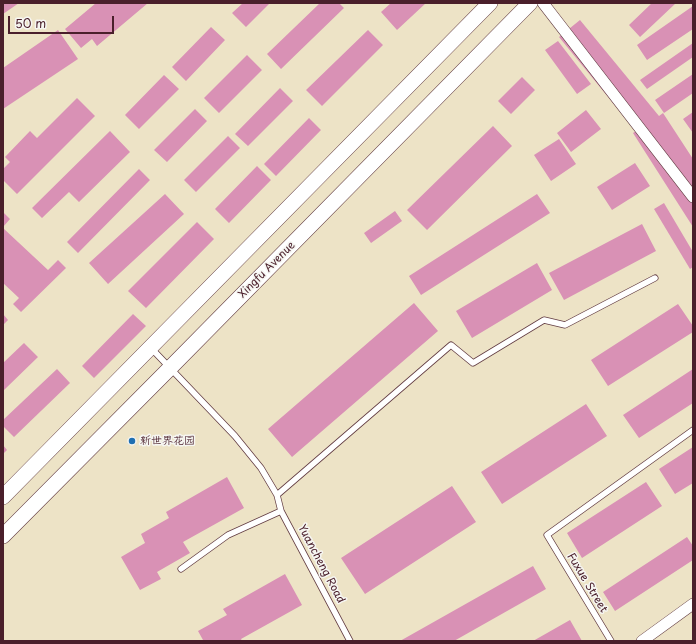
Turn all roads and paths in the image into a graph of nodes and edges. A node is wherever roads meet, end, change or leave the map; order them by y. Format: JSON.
{"nodes":[{"id":1,"x":490,"y":3,"type":"edge"},
{"id":2,"x":530,"y":3,"type":"edge"},
{"id":3,"x":543,"y":3,"type":"edge"},
{"id":4,"x":693,"y":197,"type":"edge"},
{"id":5,"x":655,"y":278,"type":"dead end"},
{"id":6,"x":151,"y":348,"type":"junction"},
{"id":7,"x":171,"y":368,"type":"junction"},
{"id":8,"x":693,"y":430,"type":"edge"},
{"id":9,"x":277,"y":495,"type":"junction"},
{"id":10,"x":3,"y":497,"type":"edge"},
{"id":11,"x":281,"y":511,"type":"junction"},
{"id":12,"x":3,"y":536,"type":"edge"},
{"id":13,"x":182,"y":569,"type":"dead end"},
{"id":14,"x":693,"y":604,"type":"edge"},
{"id":15,"x":350,"y":641,"type":"edge"},
{"id":16,"x":610,"y":641,"type":"edge"},
{"id":17,"x":642,"y":641,"type":"edge"}],
"edges":[{"from":1,"to":6,"type":"main road"},
{"from":2,"to":7,"type":"main road","name":"Xingfu Avenue"},
{"from":3,"to":4,"type":"street"},
{"from":5,"to":9,"type":"lane"},
{"from":6,"to":7,"type":"lane","name":"Yuancheng Road"},
{"from":6,"to":10,"type":"main road"},
{"from":7,"to":9,"type":"lane","name":"Yuancheng Road"},
{"from":7,"to":12,"type":"main road","name":"Xingfu Avenue"},
{"from":8,"to":16,"type":"lane","name":"Fuxue Street"},
{"from":9,"to":11,"type":"lane","name":"Yuancheng Road"},
{"from":11,"to":13,"type":"lane"},
{"from":11,"to":15,"type":"lane","name":"Yuancheng Road"},
{"from":14,"to":17,"type":"street"}]}
